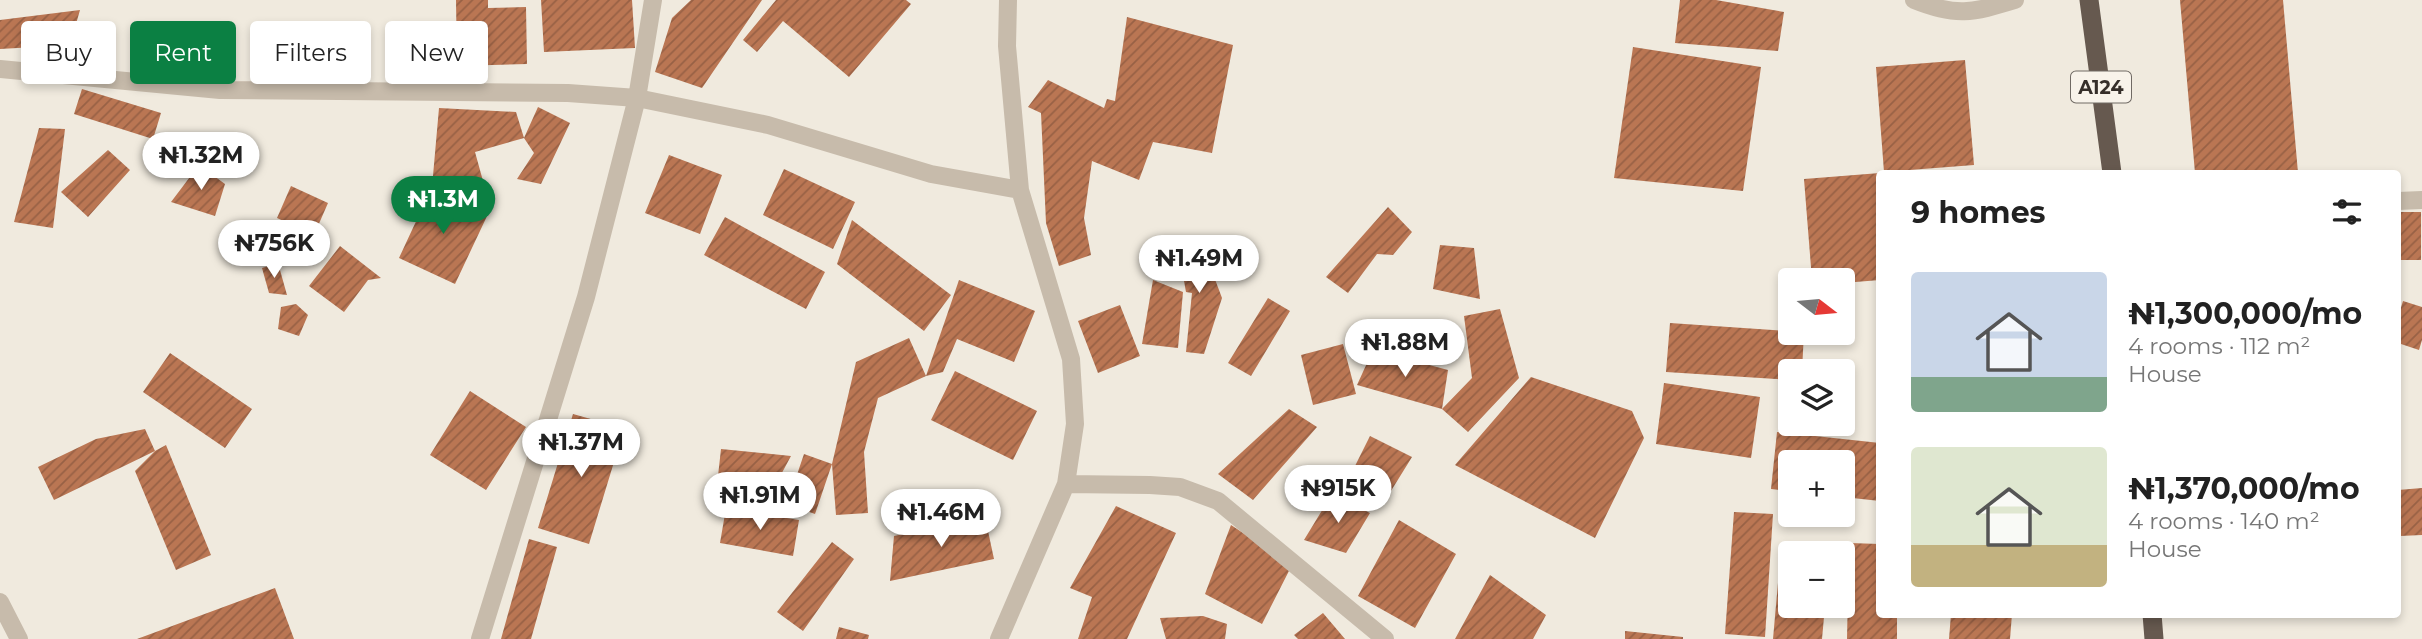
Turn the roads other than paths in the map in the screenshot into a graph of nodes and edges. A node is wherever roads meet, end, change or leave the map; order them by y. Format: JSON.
{"nodes":[{"id":1,"x":653,"y":0,"type":"edge"},
{"id":2,"x":1007,"y":0,"type":"edge"},
{"id":3,"x":1914,"y":0,"type":"edge"},
{"id":4,"x":2015,"y":0,"type":"edge"},
{"id":5,"x":2089,"y":0,"type":"edge"},
{"id":6,"x":0,"y":69,"type":"edge"},
{"id":7,"x":637,"y":98,"type":"junction"},
{"id":8,"x":2112,"y":170,"type":"edge"},
{"id":9,"x":1020,"y":190,"type":"junction"},
{"id":10,"x":2422,"y":200,"type":"edge"},
{"id":11,"x":2401,"y":201,"type":"edge"},
{"id":12,"x":1066,"y":484,"type":"junction"},
{"id":13,"x":1,"y":608,"type":"edge"},
{"id":14,"x":2152,"y":618,"type":"edge"},
{"id":15,"x":19,"y":639,"type":"edge"},
{"id":16,"x":480,"y":639,"type":"edge"},
{"id":17,"x":999,"y":639,"type":"edge"},
{"id":18,"x":1385,"y":639,"type":"edge"},
{"id":19,"x":2154,"y":639,"type":"edge"}],
"edges":[{"from":1,"to":7,"type":"street"},
{"from":2,"to":9,"type":"street"},
{"from":3,"to":4,"type":"street"},
{"from":5,"to":8,"type":"highway","number":"A124"},
{"from":6,"to":7,"type":"street"},
{"from":7,"to":9,"type":"street"},
{"from":7,"to":16,"type":"street"},
{"from":9,"to":12,"type":"street"},
{"from":10,"to":11,"type":"street"},
{"from":12,"to":17,"type":"street"},
{"from":12,"to":18,"type":"street"},
{"from":13,"to":15,"type":"street"},
{"from":14,"to":19,"type":"highway"}]}
